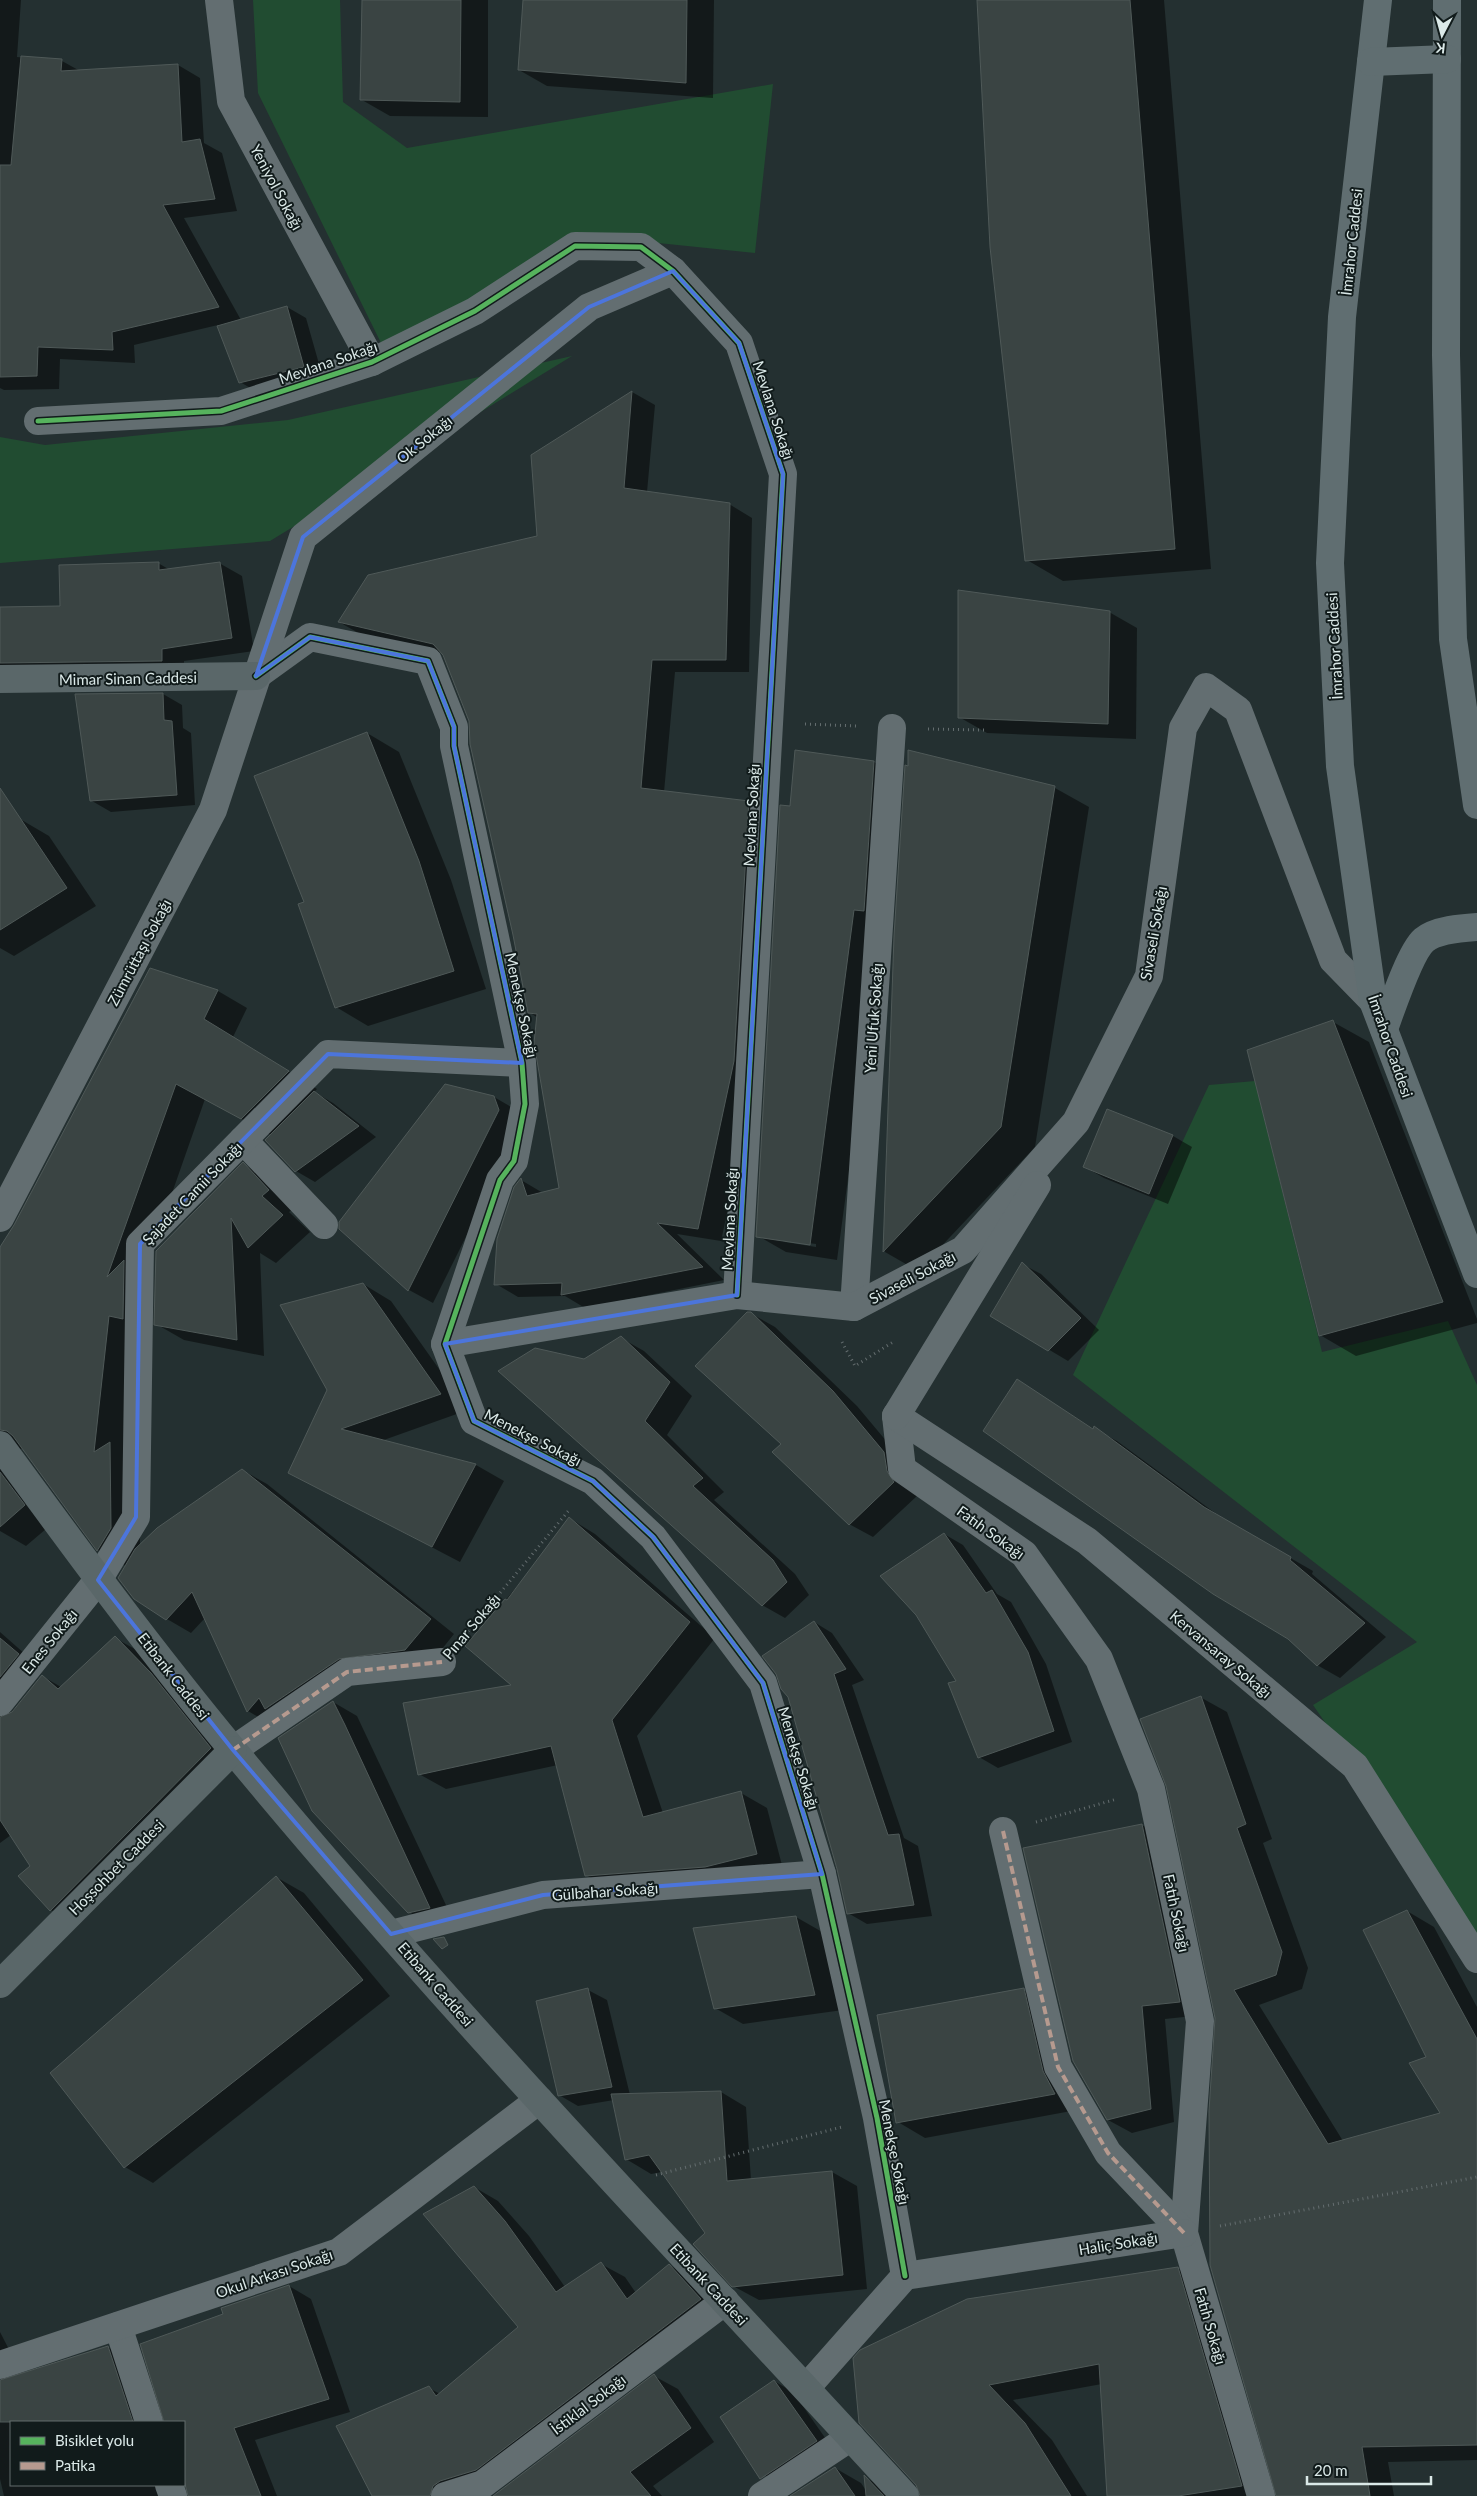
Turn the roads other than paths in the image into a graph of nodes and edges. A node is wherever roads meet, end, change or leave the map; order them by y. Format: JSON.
{"nodes":[{"id":1,"x":219,"y":0,"type":"edge"},
{"id":2,"x":1378,"y":0,"type":"edge"},
{"id":3,"x":1448,"y":0,"type":"edge"},
{"id":4,"x":1447,"y":59,"type":"junction"},
{"id":5,"x":1371,"y":62,"type":"junction"},
{"id":6,"x":673,"y":271,"type":"junction"},
{"id":7,"x":372,"y":362,"type":"junction"},
{"id":8,"x":38,"y":422,"type":"dead end"},
{"id":9,"x":256,"y":676,"type":"junction"},
{"id":10,"x":0,"y":679,"type":"edge"},
{"id":11,"x":892,"y":728,"type":"dead end"},
{"id":12,"x":1477,"y":805,"type":"edge"},
{"id":13,"x":1477,"y":927,"type":"edge"},
{"id":14,"x":1373,"y":1001,"type":"junction"},
{"id":15,"x":1384,"y":1029,"type":"junction"},
{"id":16,"x":522,"y":1063,"type":"junction"},
{"id":17,"x":1076,"y":1122,"type":"junction"},
{"id":18,"x":243,"y":1140,"type":"junction"},
{"id":19,"x":0,"y":1218,"type":"edge"},
{"id":20,"x":324,"y":1225,"type":"dead end"},
{"id":21,"x":1477,"y":1274,"type":"edge"},
{"id":22,"x":737,"y":1294,"type":"junction"},
{"id":23,"x":854,"y":1308,"type":"junction"},
{"id":24,"x":445,"y":1344,"type":"junction"},
{"id":25,"x":896,"y":1416,"type":"junction"},
{"id":26,"x":0,"y":1445,"type":"edge"},
{"id":27,"x":98,"y":1580,"type":"junction"},
{"id":28,"x":442,"y":1662,"type":"road end"},
{"id":29,"x":0,"y":1702,"type":"edge"},
{"id":30,"x":233,"y":1750,"type":"junction"},
{"id":31,"x":1003,"y":1831,"type":"road end"},
{"id":32,"x":822,"y":1874,"type":"junction"},
{"id":33,"x":391,"y":1934,"type":"junction"},
{"id":34,"x":1477,"y":1959,"type":"edge"},
{"id":35,"x":0,"y":1984,"type":"edge"},
{"id":36,"x":539,"y":2100,"type":"junction"},
{"id":37,"x":1184,"y":2233,"type":"junction"},
{"id":38,"x":906,"y":2276,"type":"junction"},
{"id":39,"x":725,"y":2301,"type":"junction"},
{"id":40,"x":118,"y":2326,"type":"junction"},
{"id":41,"x":0,"y":2365,"type":"edge"},
{"id":42,"x":806,"y":2388,"type":"junction"},
{"id":43,"x":149,"y":2421,"type":"edge"},
{"id":44,"x":851,"y":2437,"type":"junction"},
{"id":45,"x":445,"y":2496,"type":"edge"},
{"id":46,"x":762,"y":2496,"type":"edge"},
{"id":47,"x":905,"y":2496,"type":"edge"},
{"id":48,"x":1261,"y":2496,"type":"edge"}],
"edges":[{"from":1,"to":7,"type":"street","name":"Yeniyol Sokağı"},
{"from":2,"to":5,"type":"main road","name":"İmrahor Caddesi"},
{"from":3,"to":4,"type":"main road"},
{"from":4,"to":5,"type":"main road"},
{"from":4,"to":12,"type":"main road"},
{"from":5,"to":14,"type":"main road","name":"İmrahor Caddesi"},
{"from":6,"to":7,"type":"street","name":"Mevlana Sokağı"},
{"from":6,"to":9,"type":"street","name":"Ok Sokağı"},
{"from":6,"to":22,"type":"street","name":"Mevlana Sokağı"},
{"from":7,"to":8,"type":"street","name":"Mevlana Sokağı"},
{"from":9,"to":10,"type":"main road","name":"Mimar Sinan Caddesi"},
{"from":9,"to":16,"type":"street","name":"Menekşe Sokağı"},
{"from":9,"to":19,"type":"street","name":"Zümrüttaşı Sokağı"},
{"from":11,"to":23,"type":"street","name":"Yeni Ufuk Sokağı"},
{"from":13,"to":15,"type":"main road"},
{"from":14,"to":15,"type":"main road","name":"İmrahor Caddesi"},
{"from":14,"to":17,"type":"street","name":"Sivaseli Sokağı"},
{"from":15,"to":21,"type":"main road","name":"İmrahor Caddesi"},
{"from":16,"to":18,"type":"street","name":"Şajadet Camii Sokağı"},
{"from":16,"to":24,"type":"street","name":"Menekşe Sokağı"},
{"from":17,"to":23,"type":"street","name":"Sivaseli Sokağı"},
{"from":17,"to":25,"type":"street"},
{"from":18,"to":20,"type":"street"},
{"from":18,"to":27,"type":"street","name":"Şajadet Camii Sokağı"},
{"from":22,"to":23,"type":"street","name":"Sivaseli Sokağı"},
{"from":22,"to":24,"type":"street","name":"Sivaseli Sokağı"},
{"from":24,"to":32,"type":"street","name":"Menekşe Sokağı"},
{"from":25,"to":34,"type":"street","name":"Kervansaray Sokağı"},
{"from":25,"to":37,"type":"street","name":"Fatıh Sokağı"},
{"from":26,"to":27,"type":"main road","name":"Etibank Caddesi"},
{"from":27,"to":29,"type":"street","name":"Enes Sokağı"},
{"from":27,"to":30,"type":"main road","name":"Etibank Caddesi"},
{"from":28,"to":30,"type":"street","name":"Pınar Sokağı"},
{"from":30,"to":33,"type":"main road","name":"Etibank Caddesi"},
{"from":30,"to":35,"type":"main road","name":"Hoşsohbet Caddesi"},
{"from":31,"to":37,"type":"street"},
{"from":32,"to":33,"type":"street","name":"Gülbahar Sokağı"},
{"from":32,"to":38,"type":"street","name":"Menekşe Sokağı"},
{"from":33,"to":36,"type":"main road","name":"Etibank Caddesi"},
{"from":36,"to":39,"type":"main road","name":"Etibank Caddesi"},
{"from":36,"to":40,"type":"street","name":"Okul Arkası Sokağı"},
{"from":37,"to":38,"type":"street","name":"Haliç Sokağı"},
{"from":37,"to":48,"type":"street","name":"Fatıh Sokağı"},
{"from":38,"to":42,"type":"street"},
{"from":39,"to":42,"type":"main road","name":"Etibank Caddesi"},
{"from":39,"to":45,"type":"street","name":"İstiklal Sokağı"},
{"from":40,"to":41,"type":"street","name":"Okul Arkası Sokağı"},
{"from":40,"to":43,"type":"street"},
{"from":42,"to":44,"type":"main road","name":"Etibank Caddesi"},
{"from":44,"to":46,"type":"street"},
{"from":44,"to":47,"type":"main road","name":"Etibank Caddesi"}]}
